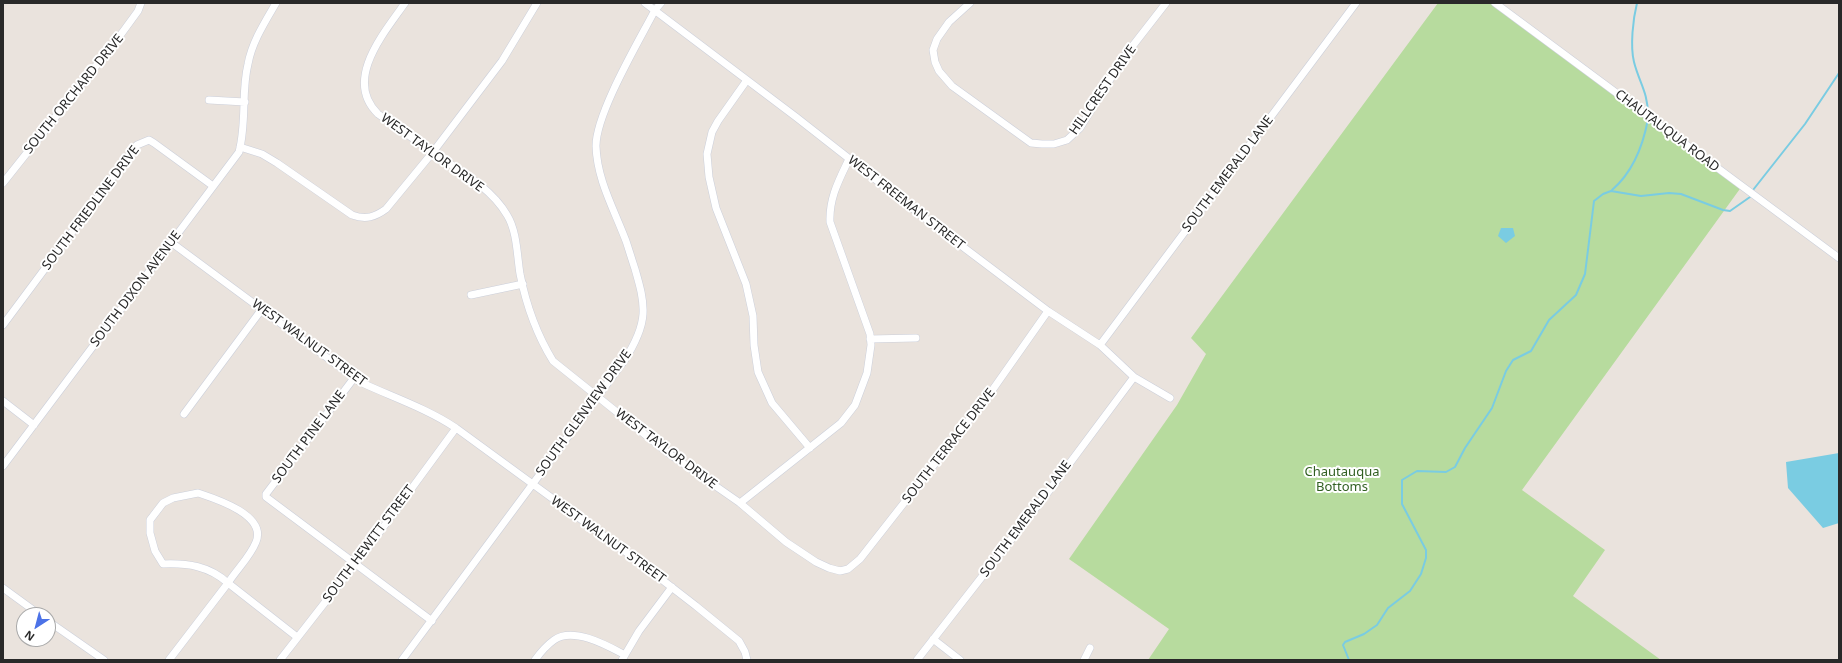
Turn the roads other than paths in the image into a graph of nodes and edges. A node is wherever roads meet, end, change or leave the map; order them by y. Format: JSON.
{"nodes":[{"id":1,"x":141,"y":3,"type":"edge"},
{"id":2,"x":276,"y":3,"type":"edge"},
{"id":3,"x":405,"y":3,"type":"edge"},
{"id":4,"x":537,"y":3,"type":"edge"},
{"id":5,"x":645,"y":3,"type":"edge"},
{"id":6,"x":661,"y":3,"type":"edge"},
{"id":7,"x":970,"y":3,"type":"edge"},
{"id":8,"x":1166,"y":3,"type":"edge"},
{"id":9,"x":1356,"y":3,"type":"edge"},
{"id":10,"x":1495,"y":3,"type":"edge"},
{"id":11,"x":655,"y":10,"type":"junction"},
{"id":12,"x":747,"y":80,"type":"junction"},
{"id":13,"x":209,"y":100,"type":"dead end"},
{"id":14,"x":245,"y":102,"type":"junction"},
{"id":15,"x":240,"y":147,"type":"junction"},
{"id":16,"x":433,"y":152,"type":"junction"},
{"id":17,"x":850,"y":159,"type":"junction"},
{"id":18,"x":3,"y":183,"type":"edge"},
{"id":19,"x":213,"y":186,"type":"junction"},
{"id":20,"x":172,"y":243,"type":"junction"},
{"id":21,"x":1839,"y":258,"type":"edge"},
{"id":22,"x":523,"y":284,"type":"junction"},
{"id":23,"x":470,"y":295,"type":"dead end"},
{"id":24,"x":262,"y":309,"type":"junction"},
{"id":25,"x":1048,"y":311,"type":"junction"},
{"id":26,"x":3,"y":325,"type":"edge"},
{"id":27,"x":916,"y":338,"type":"dead end"},
{"id":28,"x":870,"y":339,"type":"junction"},
{"id":29,"x":1100,"y":345,"type":"junction"},
{"id":30,"x":1134,"y":377,"type":"junction"},
{"id":31,"x":354,"y":378,"type":"junction"},
{"id":32,"x":598,"y":397,"type":"junction"},
{"id":33,"x":1170,"y":398,"type":"dead end"},
{"id":34,"x":3,"y":400,"type":"edge"},
{"id":35,"x":184,"y":414,"type":"dead end"},
{"id":36,"x":34,"y":425,"type":"junction"},
{"id":37,"x":456,"y":428,"type":"junction"},
{"id":38,"x":810,"y":448,"type":"junction"},
{"id":39,"x":3,"y":466,"type":"edge"},
{"id":40,"x":532,"y":484,"type":"junction"},
{"id":41,"x":740,"y":503,"type":"junction"},
{"id":42,"x":355,"y":564,"type":"junction"},
{"id":43,"x":840,"y":571,"type":"joint"},
{"id":44,"x":228,"y":583,"type":"junction"},
{"id":45,"x":672,"y":587,"type":"junction"},
{"id":46,"x":3,"y":588,"type":"edge"},
{"id":47,"x":29,"y":607,"type":"edge"},
{"id":48,"x":432,"y":621,"type":"junction"},
{"id":49,"x":56,"y":627,"type":"edge"},
{"id":50,"x":297,"y":637,"type":"junction"},
{"id":51,"x":933,"y":639,"type":"junction"},
{"id":52,"x":1090,"y":648,"type":"dead end"},
{"id":53,"x":624,"y":658,"type":"edge"},
{"id":54,"x":104,"y":660,"type":"edge"},
{"id":55,"x":169,"y":660,"type":"edge"},
{"id":56,"x":280,"y":660,"type":"edge"},
{"id":57,"x":402,"y":660,"type":"edge"},
{"id":58,"x":534,"y":660,"type":"edge"},
{"id":59,"x":747,"y":660,"type":"edge"},
{"id":60,"x":917,"y":660,"type":"edge"},
{"id":61,"x":960,"y":660,"type":"edge"},
{"id":62,"x":1084,"y":660,"type":"edge"}],
"edges":[{"from":1,"to":18,"type":"street","name":"SOUTH ORCHARD DRIVE"},
{"from":2,"to":14,"type":"street","name":"SOUTH DIXON AVENUE"},
{"from":3,"to":16,"type":"street","name":"WEST TAYLOR DRIVE"},
{"from":4,"to":16,"type":"street"},
{"from":5,"to":11,"type":"street","name":"WEST FREEMAN STREET"},
{"from":6,"to":11,"type":"street","name":"SOUTH GLENVIEW DRIVE"},
{"from":7,"to":8,"type":"street","name":"HILLCREST DRIVE"},
{"from":9,"to":29,"type":"street","name":"SOUTH EMERALD LANE"},
{"from":10,"to":21,"type":"street","name":"CHAUTAUQUA ROAD"},
{"from":11,"to":12,"type":"street","name":"WEST FREEMAN STREET"},
{"from":11,"to":32,"type":"street","name":"SOUTH GLENVIEW DRIVE"},
{"from":12,"to":17,"type":"street","name":"WEST FREEMAN STREET"},
{"from":12,"to":38,"type":"street"},
{"from":13,"to":14,"type":"street"},
{"from":14,"to":15,"type":"street","name":"SOUTH DIXON AVENUE"},
{"from":15,"to":16,"type":"street"},
{"from":15,"to":19,"type":"street","name":"SOUTH DIXON AVENUE"},
{"from":16,"to":22,"type":"street","name":"WEST TAYLOR DRIVE"},
{"from":17,"to":25,"type":"street","name":"WEST FREEMAN STREET"},
{"from":17,"to":28,"type":"street"},
{"from":19,"to":20,"type":"street","name":"SOUTH DIXON AVENUE"},
{"from":19,"to":26,"type":"street","name":"SOUTH FRIEDLINE DRIVE"},
{"from":20,"to":24,"type":"street","name":"WEST WALNUT STREET"},
{"from":20,"to":36,"type":"street","name":"SOUTH DIXON AVENUE"},
{"from":22,"to":23,"type":"street"},
{"from":22,"to":32,"type":"street","name":"WEST TAYLOR DRIVE"},
{"from":24,"to":31,"type":"street","name":"WEST WALNUT STREET"},
{"from":24,"to":35,"type":"street"},
{"from":25,"to":29,"type":"street","name":"WEST FREEMAN STREET"},
{"from":25,"to":43,"type":"street","name":"SOUTH TERRACE DRIVE"},
{"from":27,"to":28,"type":"street"},
{"from":28,"to":38,"type":"street"},
{"from":29,"to":30,"type":"street","name":"WEST FREEMAN STREET"},
{"from":30,"to":33,"type":"street","name":"WEST FREEMAN STREET"},
{"from":30,"to":51,"type":"street","name":"SOUTH EMERALD LANE"},
{"from":31,"to":37,"type":"street","name":"WEST WALNUT STREET"},
{"from":31,"to":42,"type":"street","name":"SOUTH PINE LANE"},
{"from":32,"to":40,"type":"street","name":"SOUTH GLENVIEW DRIVE"},
{"from":32,"to":41,"type":"street","name":"WEST TAYLOR DRIVE"},
{"from":34,"to":36,"type":"street"},
{"from":36,"to":39,"type":"street","name":"SOUTH DIXON AVENUE"},
{"from":37,"to":40,"type":"street","name":"WEST WALNUT STREET"},
{"from":37,"to":42,"type":"street","name":"SOUTH HEWITT STREET"},
{"from":38,"to":41,"type":"street"},
{"from":40,"to":45,"type":"street","name":"WEST WALNUT STREET"},
{"from":40,"to":48,"type":"street","name":"SOUTH GLENVIEW DRIVE"},
{"from":41,"to":43,"type":"street","name":"WEST TAYLOR DRIVE"},
{"from":42,"to":48,"type":"street"},
{"from":42,"to":50,"type":"street","name":"SOUTH HEWITT STREET"},
{"from":44,"to":44,"type":"street"},
{"from":44,"to":50,"type":"street"},
{"from":44,"to":55,"type":"street"},
{"from":45,"to":53,"type":"street"},
{"from":45,"to":59,"type":"street","name":"WEST WALNUT STREET"},
{"from":46,"to":47,"type":"street"},
{"from":48,"to":57,"type":"street","name":"SOUTH GLENVIEW DRIVE"},
{"from":49,"to":54,"type":"street"},
{"from":50,"to":56,"type":"street","name":"SOUTH HEWITT STREET"},
{"from":51,"to":60,"type":"street","name":"SOUTH EMERALD LANE"},
{"from":51,"to":61,"type":"street"},
{"from":52,"to":62,"type":"street"},
{"from":53,"to":58,"type":"street"}]}
